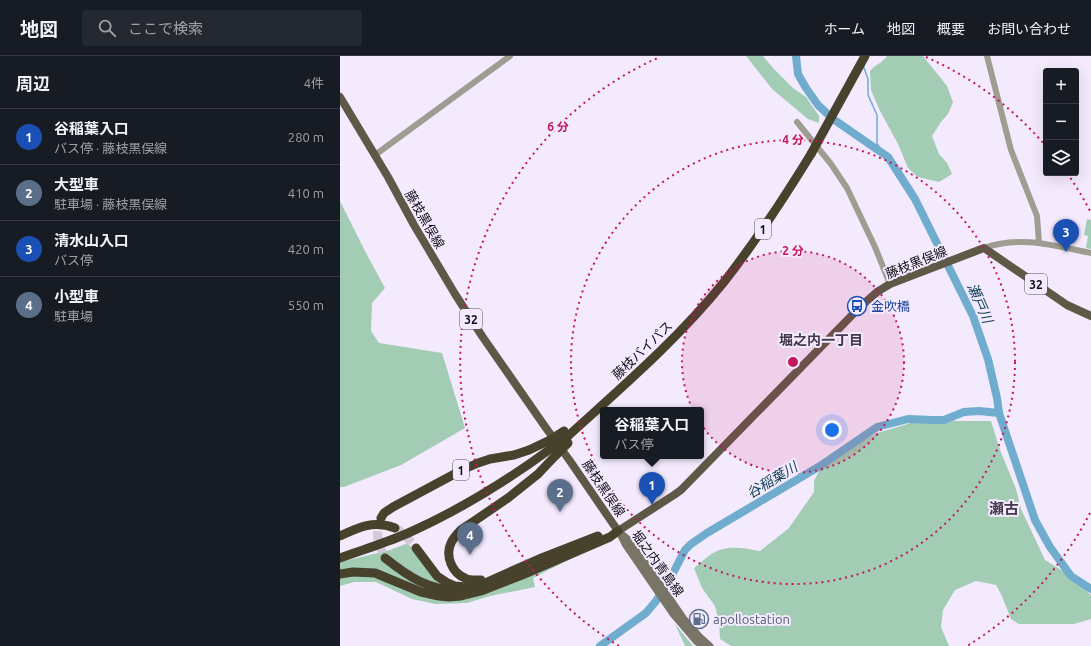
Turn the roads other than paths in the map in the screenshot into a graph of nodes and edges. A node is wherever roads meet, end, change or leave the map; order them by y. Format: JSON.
{"nodes":[{"id":1,"x":510,"y":56,"type":"edge"},
{"id":2,"x":865,"y":56,"type":"edge"},
{"id":3,"x":987,"y":56,"type":"edge"},
{"id":4,"x":340,"y":98,"type":"edge"},
{"id":5,"x":796,"y":122,"type":"dead end"},
{"id":6,"x":375,"y":155,"type":"junction"},
{"id":7,"x":1039,"y":243,"type":"junction"},
{"id":8,"x":984,"y":248,"type":"junction"},
{"id":9,"x":1091,"y":253,"type":"edge"},
{"id":10,"x":890,"y":284,"type":"junction"},
{"id":11,"x":1091,"y":316,"type":"edge"},
{"id":12,"x":600,"y":407,"type":"edge"},
{"id":13,"x":600,"y":407,"type":"edge"},
{"id":14,"x":553,"y":448,"type":"junction"},
{"id":15,"x":381,"y":518,"type":"tunnel mouth"},
{"id":16,"x":395,"y":528,"type":"tunnel mouth"},
{"id":17,"x":618,"y":531,"type":"junction"},
{"id":18,"x":340,"y":536,"type":"edge"},
{"id":19,"x":416,"y":548,"type":"tunnel mouth"},
{"id":20,"x":340,"y":558,"type":"edge"},
{"id":21,"x":385,"y":558,"type":"tunnel mouth"},
{"id":22,"x":340,"y":574,"type":"edge"},
{"id":23,"x":497,"y":581,"type":"junction"},
{"id":24,"x":481,"y":590,"type":"junction"},
{"id":25,"x":665,"y":597,"type":"junction"},
{"id":26,"x":702,"y":646,"type":"edge"},
{"id":27,"x":710,"y":646,"type":"edge"}],
"edges":[{"from":1,"to":6,"type":"street"},
{"from":2,"to":12,"type":"highway","name":"藤枝バイパス","number":"1","bridge":true},
{"from":3,"to":7,"type":"street"},
{"from":4,"to":6,"type":"main road","name":"藤枝黒俣線","number":"32"},
{"from":5,"to":10,"type":"street"},
{"from":6,"to":17,"type":"main road","name":"藤枝黒俣線","number":"32"},
{"from":7,"to":8,"type":"street"},
{"from":7,"to":9,"type":"street"},
{"from":8,"to":10,"type":"main road","name":"藤枝黒俣線"},
{"from":8,"to":11,"type":"main road","number":"32"},
{"from":10,"to":17,"type":"main road","name":"藤枝黒俣線"},
{"from":13,"to":14,"type":"highway","name":"藤枝バイパス","number":"1","bridge":true},
{"from":14,"to":15,"type":"highway","number":"1"},
{"from":14,"to":20,"type":"highway","name":"藤枝バイパス","number":"1"},
{"from":14,"to":23,"type":"highway","number":"1"},
{"from":16,"to":18,"type":"highway"},
{"from":17,"to":23,"type":"highway","number":"1"},
{"from":17,"to":23,"type":"highway","number":"1"},
{"from":17,"to":25,"type":"main road","name":"堀之内青島線"},
{"from":19,"to":23,"type":"highway","number":"1"},
{"from":21,"to":24,"type":"highway","number":"1"},
{"from":22,"to":24,"type":"highway","number":"1"},
{"from":23,"to":24,"type":"highway","number":"1"},
{"from":25,"to":26,"type":"main road","name":"堀之内青島線"},
{"from":25,"to":27,"type":"main road","name":"堀之内青島線"}]}
